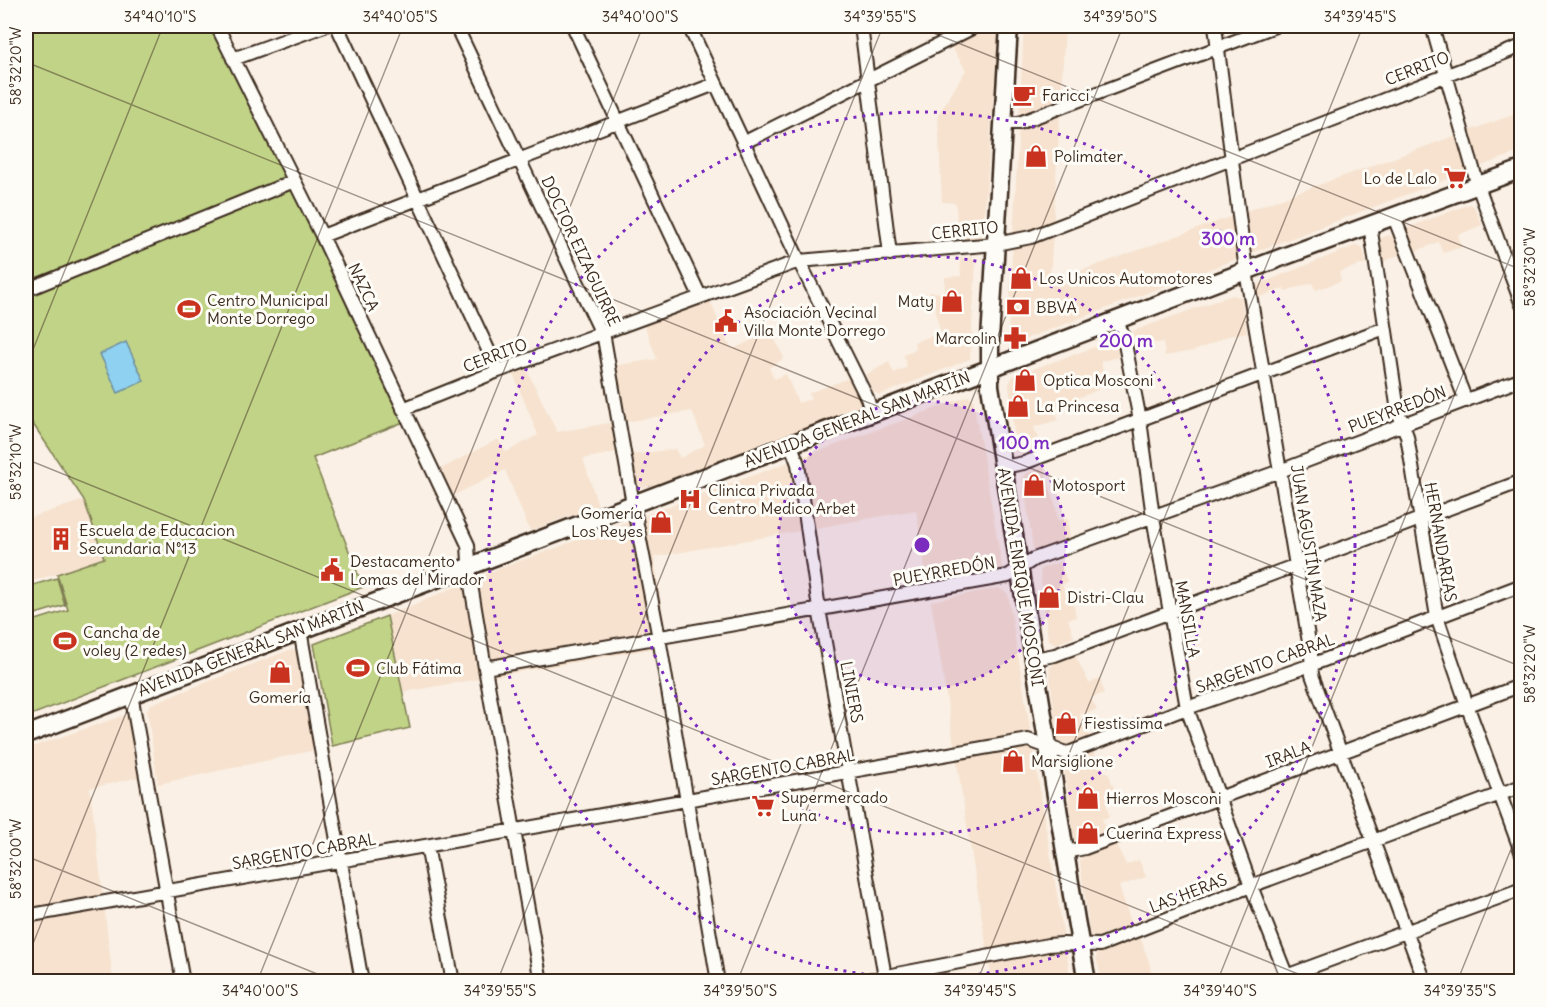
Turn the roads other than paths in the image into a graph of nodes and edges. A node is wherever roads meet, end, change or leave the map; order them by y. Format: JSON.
{"nodes":[{"id":1,"x":217,"y":26,"type":"edge"},
{"id":2,"x":324,"y":26,"type":"edge"},
{"id":3,"x":337,"y":26,"type":"edge"},
{"id":4,"x":456,"y":26,"type":"edge"},
{"id":5,"x":573,"y":26,"type":"edge"},
{"id":6,"x":861,"y":26,"type":"edge"},
{"id":7,"x":976,"y":26,"type":"edge"},
{"id":8,"x":1009,"y":26,"type":"edge"},
{"id":9,"x":1215,"y":26,"type":"edge"},
{"id":10,"x":1275,"y":26,"type":"edge"},
{"id":11,"x":1432,"y":26,"type":"edge"},
{"id":12,"x":693,"y":27,"type":"edge"},
{"id":13,"x":1521,"y":46,"type":"edge"},
{"id":14,"x":1218,"y":48,"type":"junction"},
{"id":15,"x":233,"y":59,"type":"junction"},
{"id":16,"x":1445,"y":75,"type":"junction"},
{"id":17,"x":869,"y":80,"type":"junction"},
{"id":18,"x":715,"y":84,"type":"junction"},
{"id":19,"x":618,"y":121,"type":"junction"},
{"id":20,"x":1003,"y":123,"type":"junction"},
{"id":21,"x":743,"y":143,"type":"junction"},
{"id":22,"x":1232,"y":157,"type":"junction"},
{"id":23,"x":518,"y":158,"type":"junction"},
{"id":24,"x":1521,"y":169,"type":"edge"},
{"id":25,"x":294,"y":181,"type":"junction"},
{"id":26,"x":1478,"y":186,"type":"junction"},
{"id":27,"x":418,"y":198,"type":"junction"},
{"id":28,"x":1394,"y":217,"type":"junction"},
{"id":29,"x":1370,"y":225,"type":"junction"},
{"id":30,"x":322,"y":236,"type":"junction"},
{"id":31,"x":996,"y":244,"type":"junction"},
{"id":32,"x":890,"y":254,"type":"junction"},
{"id":33,"x":799,"y":261,"type":"junction"},
{"id":34,"x":1246,"y":271,"type":"junction"},
{"id":35,"x":26,"y":290,"type":"edge"},
{"id":36,"x":699,"y":296,"type":"junction"},
{"id":37,"x":1521,"y":305,"type":"edge"},
{"id":38,"x":1117,"y":320,"type":"junction"},
{"id":39,"x":1385,"y":328,"type":"junction"},
{"id":40,"x":602,"y":333,"type":"junction"},
{"id":41,"x":989,"y":369,"type":"junction"},
{"id":42,"x":498,"y":371,"type":"junction"},
{"id":43,"x":1264,"y":373,"type":"junction"},
{"id":44,"x":1521,"y":379,"type":"edge"},
{"id":45,"x":1466,"y":401,"type":"junction"},
{"id":46,"x":403,"y":409,"type":"junction"},
{"id":47,"x":872,"y":414,"type":"junction"},
{"id":48,"x":1140,"y":420,"type":"junction"},
{"id":49,"x":1403,"y":424,"type":"junction"},
{"id":50,"x":791,"y":445,"type":"junction"},
{"id":51,"x":1003,"y":467,"type":"junction"},
{"id":52,"x":1280,"y":471,"type":"junction"},
{"id":53,"x":1521,"y":481,"type":"edge"},
{"id":54,"x":633,"y":504,"type":"junction"},
{"id":55,"x":1153,"y":517,"type":"junction"},
{"id":56,"x":1420,"y":519,"type":"junction"},
{"id":57,"x":470,"y":565,"type":"junction"},
{"id":58,"x":1296,"y":566,"type":"junction"},
{"id":59,"x":1020,"y":569,"type":"junction"},
{"id":60,"x":1521,"y":585,"type":"edge"},
{"id":61,"x":819,"y":609,"type":"junction"},
{"id":62,"x":1170,"y":612,"type":"junction"},
{"id":63,"x":1437,"y":617,"type":"junction"},
{"id":64,"x":300,"y":630,"type":"junction"},
{"id":65,"x":659,"y":639,"type":"junction"},
{"id":66,"x":1034,"y":659,"type":"junction"},
{"id":67,"x":1311,"y":665,"type":"junction"},
{"id":68,"x":485,"y":668,"type":"junction"},
{"id":69,"x":1521,"y":685,"type":"edge"},
{"id":70,"x":131,"y":694,"type":"junction"},
{"id":71,"x":1467,"y":705,"type":"junction"},
{"id":72,"x":1187,"y":708,"type":"junction"},
{"id":73,"x":26,"y":735,"type":"edge"},
{"id":74,"x":1048,"y":748,"type":"junction"},
{"id":75,"x":1340,"y":752,"type":"junction"},
{"id":76,"x":849,"y":771,"type":"junction"},
{"id":77,"x":1521,"y":786,"type":"edge"},
{"id":78,"x":1499,"y":794,"type":"junction"},
{"id":79,"x":1219,"y":798,"type":"junction"},
{"id":80,"x":686,"y":801,"type":"junction"},
{"id":81,"x":514,"y":830,"type":"junction"},
{"id":82,"x":1374,"y":842,"type":"junction"},
{"id":83,"x":427,"y":846,"type":"junction"},
{"id":84,"x":1065,"y":852,"type":"junction"},
{"id":85,"x":1521,"y":854,"type":"edge"},
{"id":86,"x":342,"y":860,"type":"junction"},
{"id":87,"x":1251,"y":886,"type":"junction"},
{"id":88,"x":1521,"y":889,"type":"edge"},
{"id":89,"x":167,"y":893,"type":"junction"},
{"id":90,"x":26,"y":916,"type":"edge"},
{"id":91,"x":1408,"y":931,"type":"junction"},
{"id":92,"x":1080,"y":944,"type":"junction"},
{"id":93,"x":1288,"y":978,"type":"edge"},
{"id":94,"x":886,"y":979,"type":"edge"},
{"id":95,"x":183,"y":981,"type":"edge"},
{"id":96,"x":362,"y":981,"type":"edge"},
{"id":97,"x":453,"y":981,"type":"edge"},
{"id":98,"x":541,"y":981,"type":"edge"},
{"id":99,"x":718,"y":981,"type":"edge"},
{"id":100,"x":856,"y":981,"type":"edge"},
{"id":101,"x":1087,"y":981,"type":"edge"},
{"id":102,"x":1270,"y":981,"type":"edge"},
{"id":103,"x":1425,"y":981,"type":"edge"}],
"edges":[{"from":1,"to":15,"type":"street","name":"NAZCA"},
{"from":2,"to":15,"type":"street"},
{"from":3,"to":27,"type":"street"},
{"from":4,"to":23,"type":"street","name":"DOCTOR EIZAGUIRRE"},
{"from":5,"to":19,"type":"street"},
{"from":6,"to":17,"type":"street"},
{"from":7,"to":17,"type":"street"},
{"from":8,"to":20,"type":"main road","name":"AVENIDA ENRIQUE MOSCONI"},
{"from":9,"to":14,"type":"street","name":"JUAN AGUSTÍN MAZA"},
{"from":10,"to":14,"type":"street"},
{"from":11,"to":16,"type":"street"},
{"from":12,"to":18,"type":"street"},
{"from":13,"to":16,"type":"street","name":"CERRITO"},
{"from":14,"to":20,"type":"street"},
{"from":14,"to":22,"type":"street","name":"JUAN AGUSTÍN MAZA"},
{"from":15,"to":25,"type":"street","name":"NAZCA"},
{"from":16,"to":22,"type":"street","name":"CERRITO"},
{"from":16,"to":26,"type":"street"},
{"from":17,"to":21,"type":"street"},
{"from":17,"to":32,"type":"street"},
{"from":18,"to":19,"type":"street"},
{"from":18,"to":21,"type":"street"},
{"from":19,"to":23,"type":"street"},
{"from":19,"to":36,"type":"street"},
{"from":20,"to":31,"type":"main road","name":"AVENIDA ENRIQUE MOSCONI"},
{"from":21,"to":33,"type":"street"},
{"from":22,"to":31,"type":"street","name":"CERRITO"},
{"from":22,"to":34,"type":"street","name":"JUAN AGUSTÍN MAZA"},
{"from":23,"to":27,"type":"street"},
{"from":23,"to":40,"type":"street","name":"DOCTOR EIZAGUIRRE"},
{"from":24,"to":26,"type":"main road","name":"AVENIDA GENERAL SAN MARTÍN"},
{"from":25,"to":30,"type":"street","name":"NAZCA"},
{"from":25,"to":35,"type":"street"},
{"from":26,"to":28,"type":"main road","name":"AVENIDA GENERAL SAN MARTÍN"},
{"from":26,"to":37,"type":"street"},
{"from":27,"to":30,"type":"street"},
{"from":27,"to":42,"type":"street"},
{"from":28,"to":29,"type":"main road","name":"AVENIDA GENERAL SAN MARTÍN"},
{"from":28,"to":45,"type":"street"},
{"from":29,"to":34,"type":"main road","name":"AVENIDA GENERAL SAN MARTÍN"},
{"from":29,"to":39,"type":"street","name":"HERNANDARIAS"},
{"from":30,"to":46,"type":"street","name":"NAZCA"},
{"from":31,"to":32,"type":"street","name":"CERRITO"},
{"from":31,"to":41,"type":"main road","name":"AVENIDA ENRIQUE MOSCONI"},
{"from":32,"to":33,"type":"street","name":"CERRITO"},
{"from":33,"to":36,"type":"street","name":"CERRITO"},
{"from":33,"to":47,"type":"street"},
{"from":34,"to":38,"type":"main road","name":"AVENIDA GENERAL SAN MARTÍN"},
{"from":34,"to":43,"type":"street","name":"JUAN AGUSTÍN MAZA"},
{"from":36,"to":40,"type":"street","name":"CERRITO"},
{"from":38,"to":41,"type":"main road","name":"AVENIDA GENERAL SAN MARTÍN"},
{"from":38,"to":48,"type":"street","name":"MANSILLA"},
{"from":39,"to":43,"type":"street"},
{"from":39,"to":49,"type":"street","name":"HERNANDARIAS"},
{"from":40,"to":42,"type":"street","name":"CERRITO"},
{"from":40,"to":54,"type":"street","name":"DOCTOR EIZAGUIRRE"},
{"from":41,"to":47,"type":"main road","name":"AVENIDA GENERAL SAN MARTÍN"},
{"from":41,"to":51,"type":"main road","name":"AVENIDA ENRIQUE MOSCONI"},
{"from":42,"to":46,"type":"street","name":"CERRITO"},
{"from":43,"to":48,"type":"street"},
{"from":43,"to":52,"type":"street","name":"JUAN AGUSTÍN MAZA"},
{"from":44,"to":45,"type":"street","name":"PUEYRREDÓN"},
{"from":45,"to":49,"type":"street","name":"PUEYRREDÓN"},
{"from":46,"to":57,"type":"street","name":"NAZCA"},
{"from":47,"to":50,"type":"main road","name":"AVENIDA GENERAL SAN MARTÍN"},
{"from":48,"to":51,"type":"street"},
{"from":48,"to":55,"type":"street","name":"MANSILLA"},
{"from":49,"to":52,"type":"street","name":"PUEYRREDÓN"},
{"from":49,"to":56,"type":"street","name":"HERNANDARIAS"},
{"from":50,"to":54,"type":"main road","name":"AVENIDA GENERAL SAN MARTÍN"},
{"from":50,"to":61,"type":"street","name":"LINIERS"},
{"from":51,"to":59,"type":"main road","name":"AVENIDA ENRIQUE MOSCONI"},
{"from":52,"to":55,"type":"street","name":"PUEYRREDÓN"},
{"from":52,"to":58,"type":"street","name":"JUAN AGUSTÍN MAZA"},
{"from":53,"to":56,"type":"street"},
{"from":54,"to":57,"type":"main road","name":"AVENIDA GENERAL SAN MARTÍN"},
{"from":54,"to":65,"type":"street","name":"DOCTOR EIZAGUIRRE"},
{"from":55,"to":59,"type":"street","name":"PUEYRREDÓN"},
{"from":55,"to":62,"type":"street","name":"MANSILLA"},
{"from":56,"to":58,"type":"street"},
{"from":56,"to":63,"type":"street","name":"HERNANDARIAS"},
{"from":57,"to":64,"type":"main road","name":"AVENIDA GENERAL SAN MARTÍN"},
{"from":57,"to":68,"type":"street","name":"NAZCA"},
{"from":58,"to":62,"type":"street"},
{"from":58,"to":67,"type":"street","name":"JUAN AGUSTÍN MAZA"},
{"from":59,"to":61,"type":"street","name":"PUEYRREDÓN"},
{"from":59,"to":66,"type":"main road","name":"AVENIDA ENRIQUE MOSCONI"},
{"from":60,"to":63,"type":"street","name":"SARGENTO CABRAL"},
{"from":61,"to":65,"type":"street","name":"PUEYRREDÓN"},
{"from":61,"to":76,"type":"street","name":"LINIERS"},
{"from":62,"to":66,"type":"street"},
{"from":62,"to":72,"type":"street","name":"MANSILLA"},
{"from":63,"to":67,"type":"street","name":"SARGENTO CABRAL"},
{"from":63,"to":71,"type":"street","name":"HERNANDARIAS"},
{"from":64,"to":70,"type":"main road","name":"AVENIDA GENERAL SAN MARTÍN"},
{"from":64,"to":86,"type":"street"},
{"from":65,"to":68,"type":"street","name":"PUEYRREDÓN"},
{"from":65,"to":80,"type":"street","name":"DOCTOR EIZAGUIRRE"},
{"from":66,"to":74,"type":"main road","name":"AVENIDA ENRIQUE MOSCONI"},
{"from":67,"to":72,"type":"street","name":"SARGENTO CABRAL"},
{"from":67,"to":75,"type":"street","name":"JUAN AGUSTÍN MAZA"},
{"from":68,"to":81,"type":"street","name":"NAZCA"},
{"from":69,"to":71,"type":"street","name":"IRALA"},
{"from":70,"to":73,"type":"main road","name":"AVENIDA GENERAL SAN MARTÍN"},
{"from":70,"to":89,"type":"street"},
{"from":71,"to":75,"type":"street","name":"IRALA"},
{"from":71,"to":78,"type":"street","name":"HERNANDARIAS"},
{"from":72,"to":74,"type":"street","name":"SARGENTO CABRAL"},
{"from":72,"to":79,"type":"street","name":"MANSILLA"},
{"from":74,"to":76,"type":"street","name":"SARGENTO CABRAL"},
{"from":74,"to":84,"type":"main road","name":"AVENIDA ENRIQUE MOSCONI"},
{"from":75,"to":79,"type":"street","name":"IRALA"},
{"from":75,"to":82,"type":"street","name":"JUAN AGUSTÍN MAZA"},
{"from":76,"to":80,"type":"street","name":"SARGENTO CABRAL"},
{"from":76,"to":94,"type":"street","name":"LINIERS"},
{"from":77,"to":78,"type":"street","name":"LAS HERAS"},
{"from":78,"to":82,"type":"street","name":"LAS HERAS"},
{"from":78,"to":85,"type":"street","name":"HERNANDARIAS"},
{"from":79,"to":84,"type":"street","name":"IRALA"},
{"from":79,"to":87,"type":"street","name":"MANSILLA"},
{"from":80,"to":81,"type":"street","name":"SARGENTO CABRAL"},
{"from":80,"to":99,"type":"street","name":"DOCTOR EIZAGUIRRE"},
{"from":81,"to":83,"type":"street","name":"SARGENTO CABRAL"},
{"from":81,"to":98,"type":"street","name":"NAZCA"},
{"from":82,"to":87,"type":"street","name":"LAS HERAS"},
{"from":82,"to":91,"type":"street","name":"JUAN AGUSTÍN MAZA"},
{"from":83,"to":86,"type":"street","name":"SARGENTO CABRAL"},
{"from":83,"to":97,"type":"street"},
{"from":84,"to":92,"type":"main road","name":"AVENIDA ENRIQUE MOSCONI"},
{"from":86,"to":89,"type":"street","name":"SARGENTO CABRAL"},
{"from":86,"to":96,"type":"street"},
{"from":87,"to":92,"type":"street","name":"LAS HERAS"},
{"from":87,"to":93,"type":"street","name":"MANSILLA"},
{"from":88,"to":91,"type":"street"},
{"from":89,"to":90,"type":"street","name":"SARGENTO CABRAL"},
{"from":89,"to":95,"type":"street"},
{"from":91,"to":93,"type":"street"},
{"from":91,"to":103,"type":"street","name":"JUAN AGUSTÍN MAZA"},
{"from":92,"to":94,"type":"street","name":"LAS HERAS"},
{"from":92,"to":101,"type":"main road","name":"AVENIDA ENRIQUE MOSCONI"},
{"from":93,"to":102,"type":"street"},
{"from":94,"to":100,"type":"street","name":"LAS HERAS"}]}
